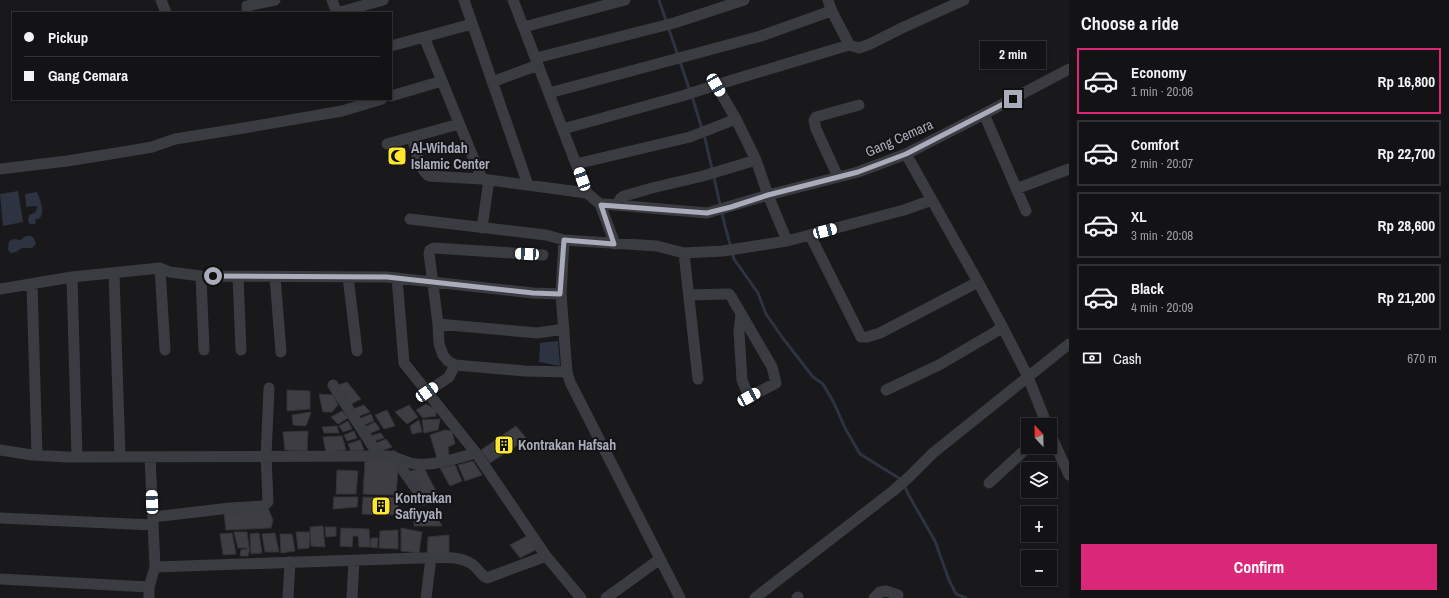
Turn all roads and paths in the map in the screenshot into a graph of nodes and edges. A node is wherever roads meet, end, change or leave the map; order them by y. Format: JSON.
{"nodes":[{"id":1,"x":161,"y":0,"type":"edge"},
{"id":2,"x":275,"y":0,"type":"edge"},
{"id":3,"x":332,"y":0,"type":"edge"},
{"id":4,"x":383,"y":0,"type":"edge"},
{"id":5,"x":464,"y":0,"type":"edge"},
{"id":6,"x":513,"y":0,"type":"edge"},
{"id":7,"x":626,"y":0,"type":"edge"},
{"id":8,"x":744,"y":0,"type":"edge"},
{"id":9,"x":964,"y":0,"type":"edge"},
{"id":10,"x":829,"y":5,"type":"edge"},
{"id":11,"x":166,"y":12,"type":"edge"},
{"id":12,"x":247,"y":12,"type":"edge"},
{"id":13,"x":337,"y":12,"type":"edge"},
{"id":14,"x":341,"y":12,"type":"edge"},
{"id":15,"x":472,"y":24,"type":"junction"},
{"id":16,"x":524,"y":27,"type":"junction"},
{"id":17,"x":424,"y":37,"type":"junction"},
{"id":18,"x":849,"y":45,"type":"junction"},
{"id":19,"x":392,"y":46,"type":"edge"},
{"id":20,"x":537,"y":62,"type":"junction"},
{"id":21,"x":1069,"y":69,"type":"edge"},
{"id":22,"x":442,"y":81,"type":"junction"},
{"id":23,"x":492,"y":82,"type":"junction"},
{"id":24,"x":716,"y":85,"type":"junction"},
{"id":25,"x":549,"y":93,"type":"junction"},
{"id":26,"x":392,"y":96,"type":"edge"},
{"id":27,"x":379,"y":100,"type":"edge"},
{"id":28,"x":859,"y":105,"type":"dead end"},
{"id":29,"x":984,"y":114,"type":"junction"},
{"id":30,"x":736,"y":119,"type":"junction"},
{"id":31,"x":460,"y":124,"type":"junction"},
{"id":32,"x":563,"y":129,"type":"junction"},
{"id":33,"x":412,"y":137,"type":"junction"},
{"id":34,"x":387,"y":144,"type":"dead end"},
{"id":35,"x":906,"y":154,"type":"junction"},
{"id":36,"x":756,"y":160,"type":"junction"},
{"id":37,"x":576,"y":164,"type":"junction"},
{"id":38,"x":0,"y":169,"type":"edge"},
{"id":39,"x":1069,"y":169,"type":"edge"},
{"id":40,"x":838,"y":177,"type":"junction"},
{"id":41,"x":485,"y":180,"type":"junction"},
{"id":42,"x":528,"y":185,"type":"junction"},
{"id":43,"x":1016,"y":189,"type":"junction"},
{"id":44,"x":587,"y":193,"type":"junction"},
{"id":45,"x":768,"y":195,"type":"junction"},
{"id":46,"x":932,"y":200,"type":"junction"},
{"id":47,"x":601,"y":205,"type":"junction"},
{"id":48,"x":617,"y":205,"type":"junction"},
{"id":49,"x":1026,"y":211,"type":"dead end"},
{"id":50,"x":410,"y":219,"type":"dead end"},
{"id":51,"x":482,"y":228,"type":"junction"},
{"id":52,"x":810,"y":235,"type":"junction"},
{"id":53,"x":564,"y":240,"type":"junction"},
{"id":54,"x":787,"y":241,"type":"junction"},
{"id":55,"x":614,"y":244,"type":"junction"},
{"id":56,"x":684,"y":254,"type":"junction"},
{"id":57,"x":543,"y":255,"type":"dead end"},
{"id":58,"x":160,"y":268,"type":"junction"},
{"id":59,"x":114,"y":274,"type":"junction"},
{"id":60,"x":201,"y":276,"type":"junction"},
{"id":61,"x":238,"y":277,"type":"junction"},
{"id":62,"x":275,"y":277,"type":"junction"},
{"id":63,"x":348,"y":277,"type":"junction"},
{"id":64,"x":72,"y":278,"type":"junction"},
{"id":65,"x":397,"y":278,"type":"junction"},
{"id":66,"x":432,"y":282,"type":"junction"},
{"id":67,"x":978,"y":282,"type":"junction"},
{"id":68,"x":32,"y":284,"type":"junction"},
{"id":69,"x":0,"y":289,"type":"edge"},
{"id":70,"x":560,"y":294,"type":"junction"},
{"id":71,"x":689,"y":295,"type":"junction"},
{"id":72,"x":740,"y":314,"type":"junction"},
{"id":73,"x":438,"y":324,"type":"junction"},
{"id":74,"x":1002,"y":326,"type":"junction"},
{"id":75,"x":564,"y":328,"type":"junction"},
{"id":76,"x":1069,"y":344,"type":"edge"},
{"id":77,"x":165,"y":350,"type":"dead end"},
{"id":78,"x":204,"y":350,"type":"dead end"},
{"id":79,"x":241,"y":350,"type":"dead end"},
{"id":80,"x":357,"y":351,"type":"dead end"},
{"id":81,"x":281,"y":352,"type":"dead end"},
{"id":82,"x":455,"y":365,"type":"junction"},
{"id":83,"x":567,"y":372,"type":"junction"},
{"id":84,"x":1028,"y":377,"type":"junction"},
{"id":85,"x":698,"y":378,"type":"dead end"},
{"id":86,"x":333,"y":384,"type":"dead end"},
{"id":87,"x":269,"y":388,"type":"dead end"},
{"id":88,"x":886,"y":390,"type":"dead end"},
{"id":89,"x":427,"y":392,"type":"junction"},
{"id":90,"x":1044,"y":418,"type":"edge"},
{"id":91,"x":1057,"y":448,"type":"edge"},
{"id":92,"x":0,"y":450,"type":"edge"},
{"id":93,"x":476,"y":453,"type":"junction"},
{"id":94,"x":1021,"y":453,"type":"edge"},
{"id":95,"x":38,"y":455,"type":"junction"},
{"id":96,"x":120,"y":456,"type":"junction"},
{"id":97,"x":266,"y":456,"type":"junction"},
{"id":98,"x":379,"y":456,"type":"junction"},
{"id":99,"x":393,"y":456,"type":"junction"},
{"id":100,"x":78,"y":457,"type":"junction"},
{"id":101,"x":150,"y":457,"type":"junction"},
{"id":102,"x":1069,"y":475,"type":"edge"},
{"id":103,"x":989,"y":483,"type":"dead end"},
{"id":104,"x":424,"y":500,"type":"dead end"},
{"id":105,"x":0,"y":518,"type":"edge"},
{"id":106,"x":153,"y":521,"type":"junction"},
{"id":107,"x":546,"y":556,"type":"junction"},
{"id":108,"x":431,"y":558,"type":"junction"},
{"id":109,"x":660,"y":558,"type":"junction"},
{"id":110,"x":354,"y":560,"type":"junction"},
{"id":111,"x":290,"y":562,"type":"junction"},
{"id":112,"x":155,"y":567,"type":"junction"},
{"id":113,"x":0,"y":579,"type":"edge"},
{"id":114,"x":149,"y":593,"type":"edge"},
{"id":115,"x":899,"y":597,"type":"edge"},
{"id":116,"x":288,"y":598,"type":"edge"},
{"id":117,"x":352,"y":598,"type":"edge"},
{"id":118,"x":426,"y":598,"type":"edge"},
{"id":119,"x":581,"y":598,"type":"edge"},
{"id":120,"x":606,"y":598,"type":"edge"},
{"id":121,"x":680,"y":598,"type":"edge"},
{"id":122,"x":754,"y":598,"type":"edge"},
{"id":123,"x":874,"y":598,"type":"edge"}],
"edges":[{"from":1,"to":11,"type":"street"},
{"from":2,"to":12,"type":"street"},
{"from":3,"to":13,"type":"street"},
{"from":4,"to":14,"type":"street"},
{"from":5,"to":15,"type":"street"},
{"from":6,"to":16,"type":"street"},
{"from":7,"to":16,"type":"street"},
{"from":8,"to":20,"type":"street"},
{"from":9,"to":18,"type":"street"},
{"from":10,"to":18,"type":"street"},
{"from":10,"to":25,"type":"street"},
{"from":15,"to":17,"type":"street"},
{"from":15,"to":23,"type":"street"},
{"from":16,"to":20,"type":"street"},
{"from":17,"to":19,"type":"street"},
{"from":17,"to":22,"type":"street"},
{"from":18,"to":24,"type":"street"},
{"from":20,"to":23,"type":"street"},
{"from":20,"to":25,"type":"street"},
{"from":21,"to":29,"type":"street","name":"Gang Cemara"},
{"from":22,"to":26,"type":"street"},
{"from":22,"to":31,"type":"street"},
{"from":23,"to":42,"type":"street"},
{"from":24,"to":30,"type":"street"},
{"from":24,"to":32,"type":"street"},
{"from":25,"to":32,"type":"street"},
{"from":27,"to":38,"type":"street"},
{"from":28,"to":40,"type":"street"},
{"from":29,"to":35,"type":"street","name":"Gang Cemara"},
{"from":29,"to":43,"type":"street"},
{"from":30,"to":36,"type":"street"},
{"from":30,"to":37,"type":"street"},
{"from":31,"to":33,"type":"street"},
{"from":31,"to":41,"type":"street"},
{"from":32,"to":37,"type":"street"},
{"from":33,"to":34,"type":"street"},
{"from":33,"to":41,"type":"street"},
{"from":35,"to":40,"type":"street","name":"Gang Cemara"},
{"from":35,"to":46,"type":"street"},
{"from":36,"to":45,"type":"street"},
{"from":36,"to":48,"type":"street"},
{"from":37,"to":44,"type":"street"},
{"from":39,"to":43,"type":"street"},
{"from":40,"to":45,"type":"street","name":"Gang Cemara"},
{"from":41,"to":42,"type":"street"},
{"from":41,"to":51,"type":"street"},
{"from":42,"to":44,"type":"street"},
{"from":43,"to":49,"type":"street"},
{"from":44,"to":47,"type":"street"},
{"from":45,"to":48,"type":"street","name":"Gang Cemara"},
{"from":45,"to":54,"type":"street"},
{"from":46,"to":52,"type":"street"},
{"from":46,"to":67,"type":"street"},
{"from":47,"to":48,"type":"street","name":"Gang Cemara"},
{"from":47,"to":55,"type":"street"},
{"from":50,"to":51,"type":"street"},
{"from":51,"to":53,"type":"street"},
{"from":52,"to":54,"type":"street"},
{"from":52,"to":67,"type":"street"},
{"from":53,"to":55,"type":"street"},
{"from":53,"to":70,"type":"street"},
{"from":54,"to":56,"type":"street"},
{"from":55,"to":56,"type":"street"},
{"from":56,"to":71,"type":"street"},
{"from":57,"to":66,"type":"street"},
{"from":58,"to":59,"type":"street"},
{"from":58,"to":60,"type":"street"},
{"from":58,"to":77,"type":"street"},
{"from":59,"to":64,"type":"street"},
{"from":59,"to":96,"type":"street"},
{"from":60,"to":61,"type":"street"},
{"from":60,"to":78,"type":"street"},
{"from":61,"to":62,"type":"street"},
{"from":61,"to":79,"type":"street"},
{"from":62,"to":63,"type":"street"},
{"from":62,"to":81,"type":"street"},
{"from":63,"to":65,"type":"street"},
{"from":63,"to":80,"type":"street"},
{"from":64,"to":68,"type":"street"},
{"from":64,"to":100,"type":"street"},
{"from":65,"to":66,"type":"street"},
{"from":65,"to":89,"type":"street"},
{"from":66,"to":70,"type":"street"},
{"from":66,"to":73,"type":"street"},
{"from":67,"to":74,"type":"street"},
{"from":68,"to":69,"type":"street"},
{"from":68,"to":95,"type":"street"},
{"from":70,"to":75,"type":"street"},
{"from":71,"to":72,"type":"street"},
{"from":71,"to":85,"type":"street"},
{"from":72,"to":72,"type":"street"},
{"from":73,"to":75,"type":"street"},
{"from":73,"to":82,"type":"street"},
{"from":74,"to":84,"type":"street"},
{"from":74,"to":88,"type":"street"},
{"from":75,"to":83,"type":"street"},
{"from":76,"to":84,"type":"street"},
{"from":82,"to":83,"type":"street"},
{"from":82,"to":89,"type":"street"},
{"from":83,"to":109,"type":"street"},
{"from":84,"to":90,"type":"street"},
{"from":84,"to":122,"type":"street"},
{"from":86,"to":98,"type":"street"},
{"from":87,"to":97,"type":"street"},
{"from":89,"to":93,"type":"street"},
{"from":91,"to":102,"type":"street"},
{"from":92,"to":95,"type":"street"},
{"from":93,"to":99,"type":"street"},
{"from":93,"to":107,"type":"street"},
{"from":94,"to":103,"type":"street"},
{"from":95,"to":100,"type":"street"},
{"from":96,"to":100,"type":"street"},
{"from":96,"to":101,"type":"street"},
{"from":97,"to":98,"type":"street"},
{"from":97,"to":101,"type":"street"},
{"from":97,"to":106,"type":"street"},
{"from":98,"to":99,"type":"street"},
{"from":99,"to":104,"type":"street"},
{"from":101,"to":106,"type":"street"},
{"from":105,"to":106,"type":"street"},
{"from":106,"to":112,"type":"street"},
{"from":107,"to":108,"type":"street"},
{"from":107,"to":119,"type":"street"},
{"from":108,"to":110,"type":"street"},
{"from":108,"to":118,"type":"street"},
{"from":109,"to":120,"type":"street"},
{"from":109,"to":121,"type":"street"},
{"from":110,"to":111,"type":"street"},
{"from":110,"to":117,"type":"street"},
{"from":111,"to":112,"type":"street"},
{"from":111,"to":116,"type":"street"},
{"from":112,"to":114,"type":"street"},
{"from":113,"to":114,"type":"street"},
{"from":115,"to":123,"type":"street"}]}
